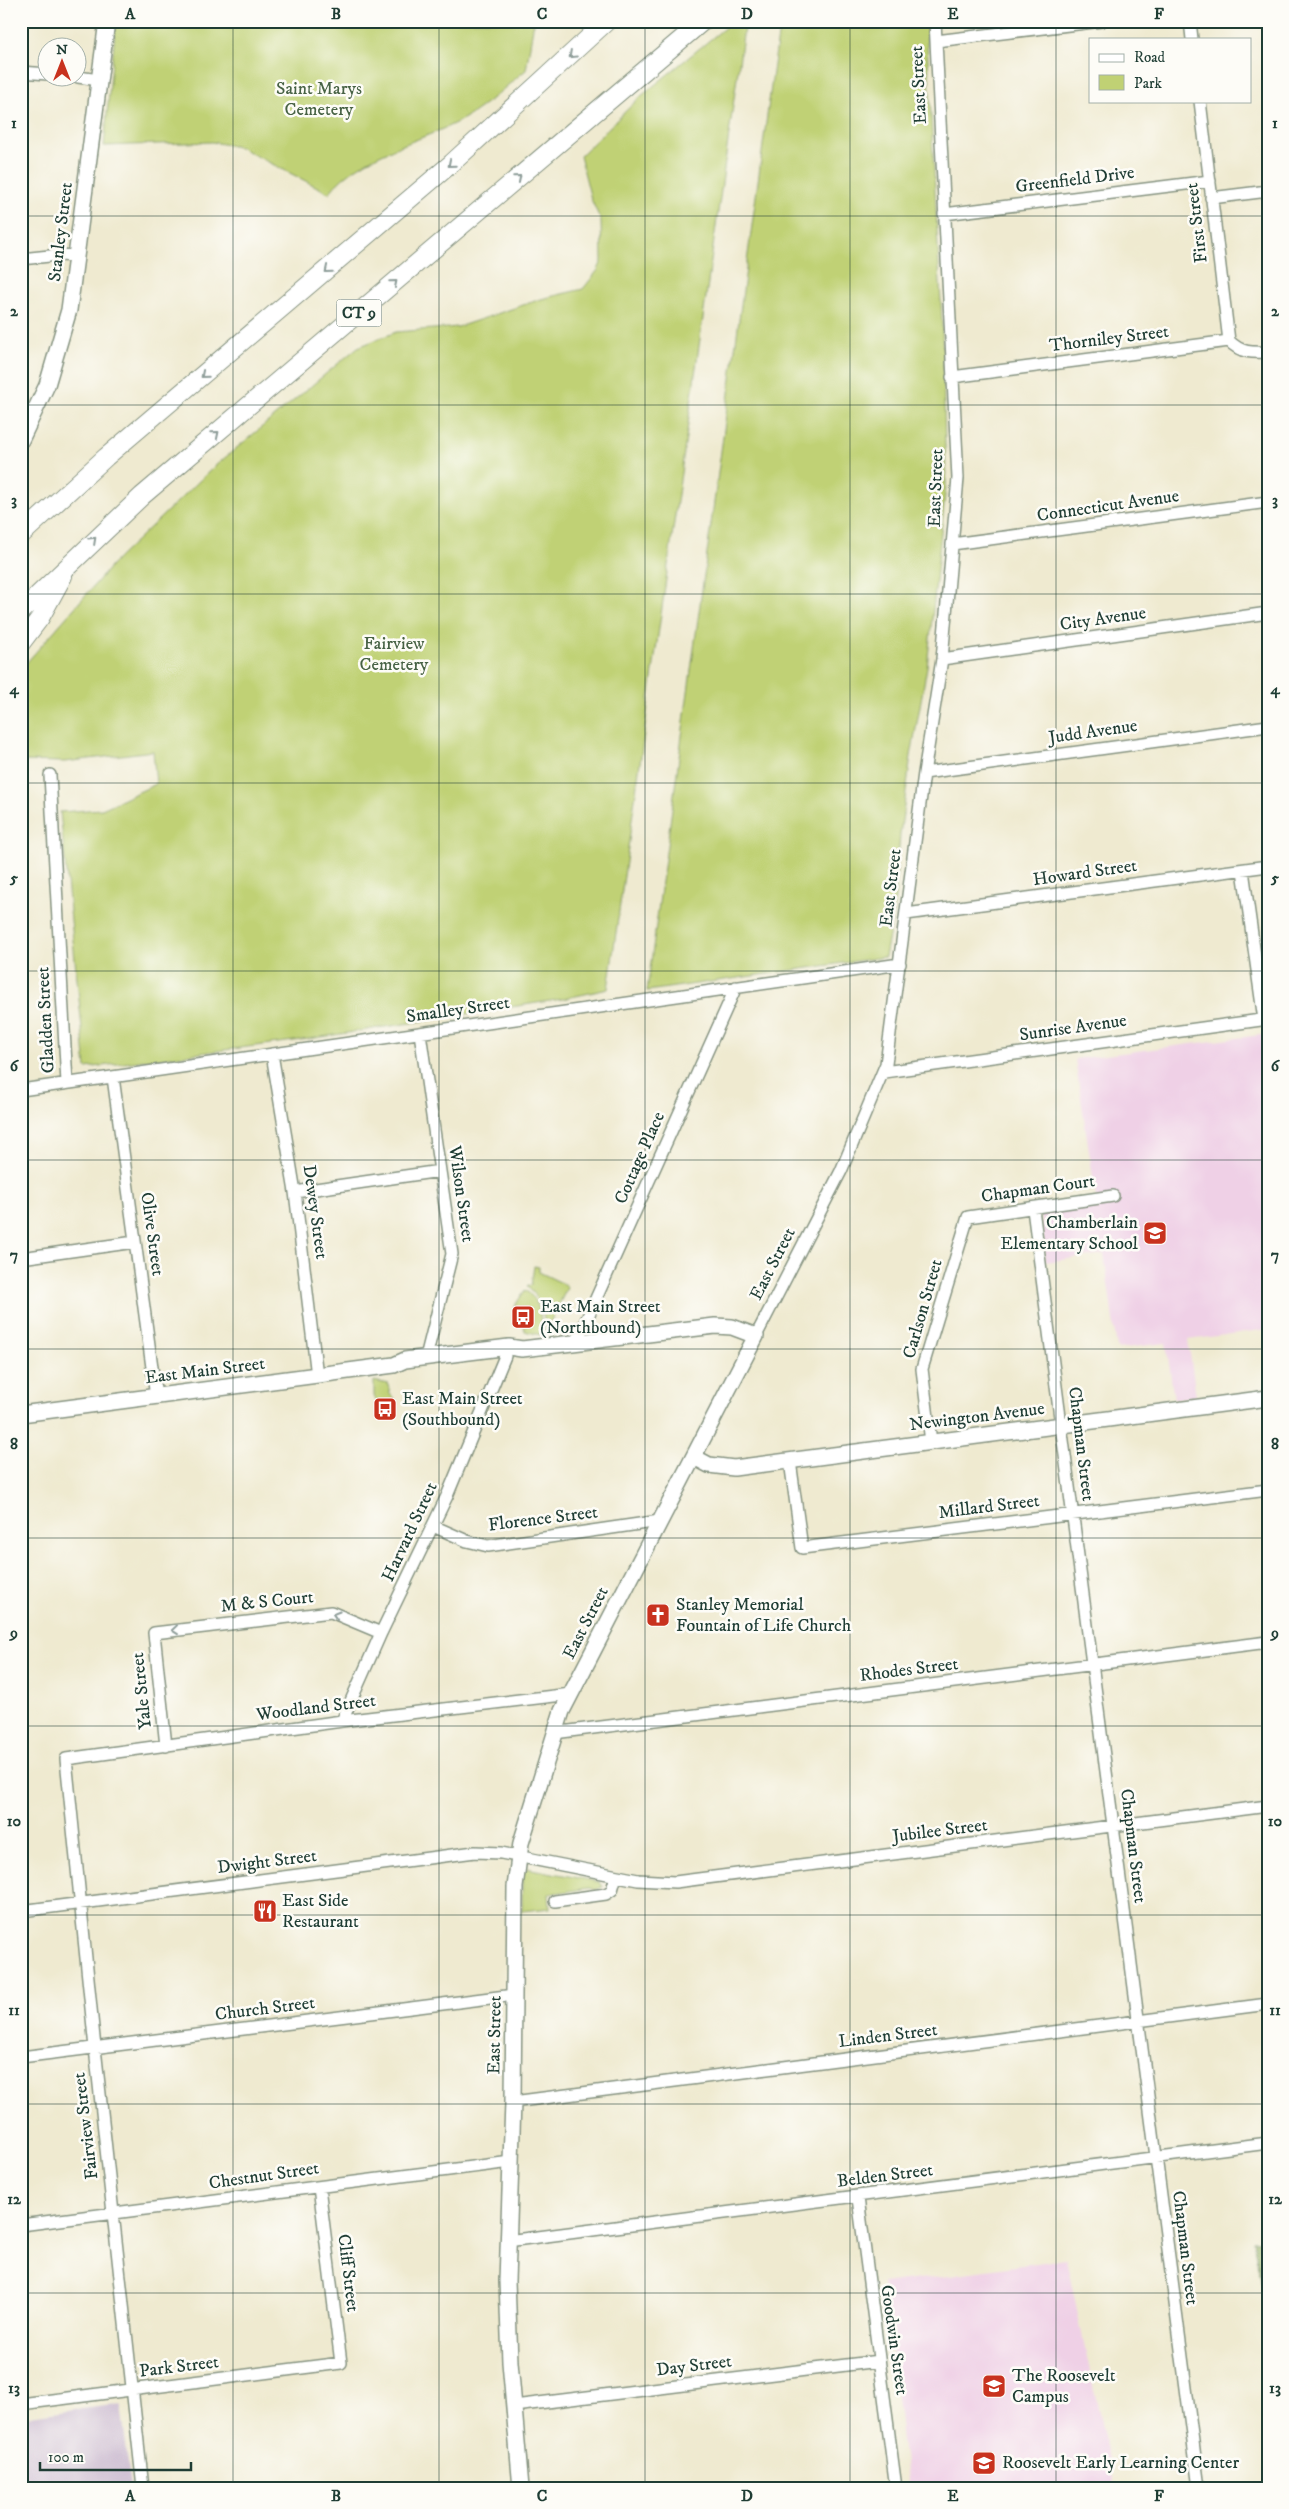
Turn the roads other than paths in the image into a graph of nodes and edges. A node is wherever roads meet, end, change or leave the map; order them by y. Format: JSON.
{"nodes":[{"id":1,"x":107,"y":21,"type":"edge"},
{"id":2,"x":607,"y":21,"type":"edge"},
{"id":3,"x":703,"y":21,"type":"edge"},
{"id":4,"x":935,"y":21,"type":"edge"},
{"id":5,"x":1102,"y":21,"type":"edge"},
{"id":6,"x":1190,"y":21,"type":"edge"},
{"id":7,"x":1192,"y":38,"type":"edge"},
{"id":8,"x":936,"y":41,"type":"junction"},
{"id":9,"x":21,"y":72,"type":"edge"},
{"id":10,"x":38,"y":73,"type":"edge"},
{"id":11,"x":88,"y":78,"type":"edge"},
{"id":12,"x":99,"y":80,"type":"junction"},
{"id":13,"x":1200,"y":102,"type":"edge"},
{"id":14,"x":1210,"y":181,"type":"junction"},
{"id":15,"x":1268,"y":191,"type":"edge"},
{"id":16,"x":1211,"y":198,"type":"junction"},
{"id":17,"x":944,"y":214,"type":"junction"},
{"id":18,"x":77,"y":256,"type":"junction"},
{"id":19,"x":21,"y":259,"type":"edge"},
{"id":20,"x":1230,"y":341,"type":"junction"},
{"id":21,"x":1268,"y":352,"type":"edge"},
{"id":22,"x":952,"y":377,"type":"junction"},
{"id":23,"x":21,"y":440,"type":"edge"},
{"id":24,"x":1268,"y":502,"type":"edge"},
{"id":25,"x":21,"y":535,"type":"edge"},
{"id":26,"x":952,"y":544,"type":"junction"},
{"id":27,"x":69,"y":564,"type":"junction"},
{"id":28,"x":21,"y":611,"type":"edge"},
{"id":29,"x":1268,"y":613,"type":"edge"},
{"id":30,"x":21,"y":643,"type":"edge"},
{"id":31,"x":942,"y":659,"type":"junction"},
{"id":32,"x":1268,"y":726,"type":"edge"},
{"id":33,"x":924,"y":773,"type":"junction"},
{"id":34,"x":50,"y":775,"type":"dead end"},
{"id":35,"x":1268,"y":866,"type":"edge"},
{"id":36,"x":1243,"y":870,"type":"junction"},
{"id":37,"x":906,"y":914,"type":"junction"},
{"id":38,"x":900,"y":964,"type":"junction"},
{"id":39,"x":736,"y":987,"type":"junction"},
{"id":40,"x":1266,"y":1020,"type":"edge"},
{"id":41,"x":420,"y":1033,"type":"junction"},
{"id":42,"x":272,"y":1054,"type":"junction"},
{"id":43,"x":884,"y":1072,"type":"junction"},
{"id":44,"x":113,"y":1076,"type":"junction"},
{"id":45,"x":67,"y":1083,"type":"junction"},
{"id":46,"x":21,"y":1090,"type":"edge"},
{"id":47,"x":440,"y":1170,"type":"junction"},
{"id":48,"x":295,"y":1192,"type":"junction"},
{"id":49,"x":1113,"y":1196,"type":"dead end"},
{"id":50,"x":1033,"y":1209,"type":"junction"},
{"id":51,"x":968,"y":1217,"type":"joint"},
{"id":52,"x":135,"y":1242,"type":"junction"},
{"id":53,"x":21,"y":1258,"type":"edge"},
{"id":54,"x":756,"y":1336,"type":"junction"},
{"id":55,"x":576,"y":1343,"type":"junction"},
{"id":56,"x":522,"y":1349,"type":"junction"},
{"id":57,"x":505,"y":1356,"type":"junction"},
{"id":58,"x":426,"y":1357,"type":"junction"},
{"id":59,"x":394,"y":1365,"type":"junction"},
{"id":60,"x":317,"y":1376,"type":"junction"},
{"id":61,"x":156,"y":1397,"type":"junction"},
{"id":62,"x":1268,"y":1398,"type":"edge"},
{"id":63,"x":21,"y":1414,"type":"edge"},
{"id":64,"x":1062,"y":1426,"type":"junction"},
{"id":65,"x":931,"y":1442,"type":"junction"},
{"id":66,"x":694,"y":1457,"type":"junction"},
{"id":67,"x":790,"y":1461,"type":"junction"},
{"id":68,"x":1268,"y":1490,"type":"edge"},
{"id":69,"x":1073,"y":1514,"type":"junction"},
{"id":70,"x":660,"y":1521,"type":"junction"},
{"id":71,"x":433,"y":1526,"type":"junction"},
{"id":72,"x":154,"y":1633,"type":"joint"},
{"id":73,"x":381,"y":1633,"type":"junction"},
{"id":74,"x":1268,"y":1642,"type":"edge"},
{"id":75,"x":1093,"y":1664,"type":"junction"},
{"id":76,"x":571,"y":1694,"type":"junction"},
{"id":77,"x":342,"y":1722,"type":"junction"},
{"id":78,"x":554,"y":1733,"type":"junction"},
{"id":79,"x":166,"y":1746,"type":"junction"},
{"id":80,"x":66,"y":1759,"type":"joint"},
{"id":81,"x":1268,"y":1806,"type":"edge"},
{"id":82,"x":1113,"y":1827,"type":"junction"},
{"id":83,"x":517,"y":1857,"type":"junction"},
{"id":84,"x":616,"y":1876,"type":"junction"},
{"id":85,"x":555,"y":1901,"type":"dead end"},
{"id":86,"x":81,"y":1903,"type":"junction"},
{"id":87,"x":21,"y":1911,"type":"edge"},
{"id":88,"x":514,"y":1995,"type":"junction"},
{"id":89,"x":1268,"y":2004,"type":"edge"},
{"id":90,"x":1138,"y":2021,"type":"junction"},
{"id":91,"x":95,"y":2048,"type":"junction"},
{"id":92,"x":21,"y":2057,"type":"edge"},
{"id":93,"x":513,"y":2102,"type":"junction"},
{"id":94,"x":1268,"y":2143,"type":"edge"},
{"id":95,"x":1156,"y":2158,"type":"junction"},
{"id":96,"x":511,"y":2162,"type":"junction"},
{"id":97,"x":319,"y":2187,"type":"junction"},
{"id":98,"x":858,"y":2198,"type":"junction"},
{"id":99,"x":114,"y":2214,"type":"junction"},
{"id":100,"x":21,"y":2226,"type":"edge"},
{"id":101,"x":507,"y":2241,"type":"junction"},
{"id":102,"x":879,"y":2361,"type":"junction"},
{"id":103,"x":341,"y":2364,"type":"joint"},
{"id":104,"x":134,"y":2390,"type":"junction"},
{"id":105,"x":21,"y":2404,"type":"edge"},
{"id":106,"x":514,"y":2406,"type":"junction"},
{"id":107,"x":143,"y":2488,"type":"edge"},
{"id":108,"x":522,"y":2488,"type":"edge"},
{"id":109,"x":896,"y":2488,"type":"edge"},
{"id":110,"x":1199,"y":2488,"type":"edge"}],
"edges":[{"from":1,"to":12,"type":"main road","name":"Stanley Street"},
{"from":2,"to":25,"type":"highway","one_way":true},
{"from":27,"to":3,"type":"highway","number":"CT 9","one_way":true},
{"from":4,"to":8,"type":"street","name":"East Street"},
{"from":5,"to":8,"type":"street"},
{"from":6,"to":7,"type":"street"},
{"from":8,"to":17,"type":"street","name":"East Street"},
{"from":9,"to":10,"type":"street"},
{"from":11,"to":12,"type":"street"},
{"from":12,"to":18,"type":"main road","name":"Stanley Street"},
{"from":13,"to":14,"type":"street","name":"First Street"},
{"from":14,"to":16,"type":"street","name":"First Street"},
{"from":14,"to":17,"type":"street","name":"Greenfield Drive"},
{"from":15,"to":16,"type":"street"},
{"from":16,"to":20,"type":"street","name":"First Street"},
{"from":17,"to":22,"type":"street","name":"East Street"},
{"from":18,"to":19,"type":"street"},
{"from":18,"to":23,"type":"main road","name":"Stanley Street"},
{"from":20,"to":21,"type":"street"},
{"from":20,"to":22,"type":"street","name":"Thorniley Street"},
{"from":22,"to":26,"type":"street","name":"East Street"},
{"from":24,"to":26,"type":"street","name":"Connecticut Avenue"},
{"from":26,"to":31,"type":"street","name":"East Street"},
{"from":27,"to":28,"type":"highway","number":"CT 9"},
{"from":27,"to":30,"type":"highway"},
{"from":29,"to":31,"type":"street","name":"City Avenue"},
{"from":31,"to":33,"type":"street","name":"East Street"},
{"from":32,"to":33,"type":"street","name":"Judd Avenue"},
{"from":33,"to":37,"type":"street","name":"East Street"},
{"from":34,"to":45,"type":"street","name":"Gladden Street"},
{"from":35,"to":36,"type":"street","name":"Howard Street"},
{"from":36,"to":37,"type":"street","name":"Howard Street"},
{"from":36,"to":40,"type":"street"},
{"from":37,"to":38,"type":"street","name":"East Street"},
{"from":38,"to":39,"type":"street","name":"Smalley Street"},
{"from":38,"to":43,"type":"street","name":"East Street"},
{"from":39,"to":41,"type":"street","name":"Smalley Street"},
{"from":39,"to":55,"type":"street","name":"Cottage Place"},
{"from":40,"to":43,"type":"street","name":"Sunrise Avenue"},
{"from":41,"to":42,"type":"street","name":"Smalley Street"},
{"from":41,"to":47,"type":"street","name":"Wilson Street"},
{"from":42,"to":44,"type":"street","name":"Smalley Street"},
{"from":42,"to":48,"type":"street","name":"Dewey Street"},
{"from":43,"to":54,"type":"street","name":"East Street"},
{"from":44,"to":45,"type":"street","name":"Smalley Street"},
{"from":44,"to":52,"type":"street","name":"Olive Street"},
{"from":45,"to":46,"type":"street","name":"Smalley Street"},
{"from":47,"to":48,"type":"street"},
{"from":47,"to":58,"type":"street","name":"Wilson Street"},
{"from":48,"to":60,"type":"street","name":"Dewey Street"},
{"from":49,"to":50,"type":"street","name":"Chapman Court"},
{"from":50,"to":51,"type":"street","name":"Chapman Court"},
{"from":50,"to":64,"type":"street","name":"Chapman Street"},
{"from":51,"to":65,"type":"street","name":"Carlson Street"},
{"from":52,"to":53,"type":"street"},
{"from":52,"to":61,"type":"street","name":"Olive Street"},
{"from":54,"to":55,"type":"main road","name":"East Main Street"},
{"from":54,"to":66,"type":"main road","name":"East Street"},
{"from":55,"to":56,"type":"main road","name":"East Main Street"},
{"from":56,"to":57,"type":"main road","name":"East Main Street"},
{"from":56,"to":58,"type":"main road","name":"East Main Street"},
{"from":57,"to":59,"type":"main road","name":"East Main Street"},
{"from":57,"to":71,"type":"street","name":"Harvard Street"},
{"from":58,"to":59,"type":"main road","name":"East Main Street"},
{"from":59,"to":60,"type":"main road","name":"East Main Street"},
{"from":60,"to":61,"type":"main road","name":"East Main Street"},
{"from":61,"to":63,"type":"main road","name":"East Main Street"},
{"from":62,"to":64,"type":"main road","name":"Newington Avenue"},
{"from":64,"to":65,"type":"main road","name":"Newington Avenue"},
{"from":64,"to":69,"type":"street","name":"Chapman Street"},
{"from":65,"to":67,"type":"main road","name":"Newington Avenue"},
{"from":66,"to":67,"type":"main road","name":"Newington Avenue"},
{"from":66,"to":70,"type":"main road","name":"East Street"},
{"from":67,"to":69,"type":"street","name":"Millard Street"},
{"from":68,"to":69,"type":"street","name":"Millard Street"},
{"from":69,"to":75,"type":"street","name":"Chapman Street"},
{"from":70,"to":71,"type":"street","name":"Florence Street"},
{"from":70,"to":76,"type":"main road","name":"East Street"},
{"from":71,"to":73,"type":"street","name":"Harvard Street"},
{"from":73,"to":72,"type":"street","name":"M & S Court","one_way":true},
{"from":72,"to":79,"type":"street","name":"Yale Street"},
{"from":73,"to":77,"type":"street","name":"Harvard Street"},
{"from":74,"to":75,"type":"street","name":"Rhodes Street"},
{"from":75,"to":78,"type":"street","name":"Rhodes Street"},
{"from":75,"to":82,"type":"street","name":"Chapman Street"},
{"from":76,"to":77,"type":"street","name":"Woodland Street"},
{"from":76,"to":78,"type":"main road","name":"East Street"},
{"from":77,"to":79,"type":"street","name":"Woodland Street"},
{"from":78,"to":83,"type":"main road","name":"East Street"},
{"from":79,"to":80,"type":"street","name":"Woodland Street"},
{"from":80,"to":86,"type":"street","name":"Fairview Street"},
{"from":81,"to":82,"type":"street","name":"Jubilee Street"},
{"from":82,"to":84,"type":"street","name":"Jubilee Street"},
{"from":82,"to":90,"type":"street","name":"Chapman Street"},
{"from":83,"to":84,"type":"street","name":"Jubilee Street"},
{"from":83,"to":86,"type":"street","name":"Dwight Street"},
{"from":83,"to":88,"type":"main road","name":"East Street"},
{"from":84,"to":85,"type":"street"},
{"from":86,"to":87,"type":"street","name":"Dwight Street"},
{"from":86,"to":91,"type":"street","name":"Fairview Street"},
{"from":88,"to":91,"type":"street","name":"Church Street"},
{"from":88,"to":93,"type":"main road","name":"East Street"},
{"from":89,"to":90,"type":"street","name":"Linden Street"},
{"from":90,"to":93,"type":"street","name":"Linden Street"},
{"from":90,"to":95,"type":"street","name":"Chapman Street"},
{"from":91,"to":92,"type":"street","name":"Church Street"},
{"from":91,"to":99,"type":"street","name":"Fairview Street"},
{"from":93,"to":96,"type":"main road","name":"East Street"},
{"from":94,"to":95,"type":"street","name":"Belden Street"},
{"from":95,"to":98,"type":"street","name":"Belden Street"},
{"from":95,"to":110,"type":"street","name":"Chapman Street"},
{"from":96,"to":97,"type":"street","name":"Chestnut Street"},
{"from":96,"to":101,"type":"main road","name":"East Street"},
{"from":97,"to":99,"type":"street","name":"Chestnut Street"},
{"from":97,"to":103,"type":"street","name":"Cliff Street"},
{"from":98,"to":101,"type":"street","name":"Belden Street"},
{"from":98,"to":102,"type":"street","name":"Goodwin Street"},
{"from":99,"to":100,"type":"street","name":"Chestnut Street"},
{"from":99,"to":104,"type":"street","name":"Fairview Street"},
{"from":101,"to":106,"type":"main road","name":"East Street"},
{"from":102,"to":106,"type":"street","name":"Day Street"},
{"from":102,"to":109,"type":"street","name":"Goodwin Street"},
{"from":103,"to":104,"type":"street","name":"Park Street"},
{"from":104,"to":105,"type":"street","name":"Park Street"},
{"from":104,"to":107,"type":"street","name":"Fairview Street"},
{"from":106,"to":108,"type":"main road","name":"East Street"}]}
